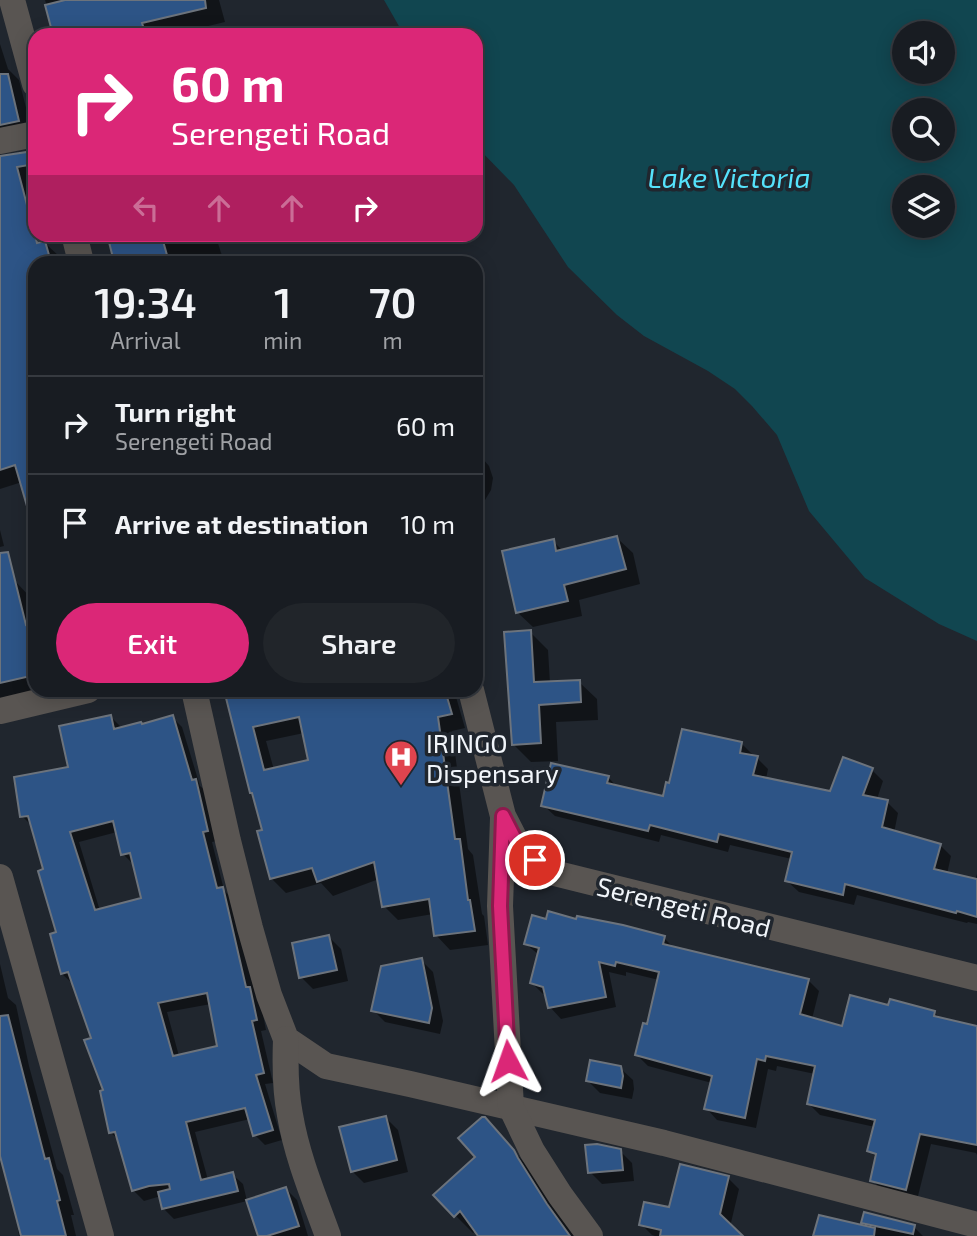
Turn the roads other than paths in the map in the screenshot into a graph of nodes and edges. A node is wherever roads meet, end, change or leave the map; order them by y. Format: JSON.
{"nodes":[{"id":1,"x":12,"y":0,"type":"edge"},
{"id":2,"x":28,"y":58,"type":"edge"},
{"id":3,"x":28,"y":135,"type":"edge"},
{"id":4,"x":0,"y":141,"type":"edge"},
{"id":5,"x":57,"y":697,"type":"edge"},
{"id":6,"x":196,"y":697,"type":"edge"},
{"id":7,"x":473,"y":697,"type":"edge"},
{"id":8,"x":0,"y":710,"type":"edge"},
{"id":9,"x":503,"y":816,"type":"junction"},
{"id":10,"x":0,"y":877,"type":"edge"},
{"id":11,"x":977,"y":978,"type":"edge"},
{"id":12,"x":286,"y":1039,"type":"junction"},
{"id":13,"x":511,"y":1107,"type":"junction"},
{"id":14,"x":977,"y":1225,"type":"edge"},
{"id":15,"x":101,"y":1236,"type":"edge"},
{"id":16,"x":328,"y":1236,"type":"edge"},
{"id":17,"x":590,"y":1236,"type":"edge"}],
"edges":[{"from":1,"to":2,"type":"street"},
{"from":3,"to":4,"type":"street"},
{"from":5,"to":8,"type":"street"},
{"from":6,"to":12,"type":"street"},
{"from":7,"to":9,"type":"street","name":"Serengeti Road"},
{"from":9,"to":11,"type":"street","name":"Serengeti Road"},
{"from":9,"to":13,"type":"street"},
{"from":10,"to":15,"type":"street"},
{"from":12,"to":13,"type":"street"},
{"from":12,"to":16,"type":"street"},
{"from":13,"to":14,"type":"street"},
{"from":13,"to":17,"type":"street"}]}
